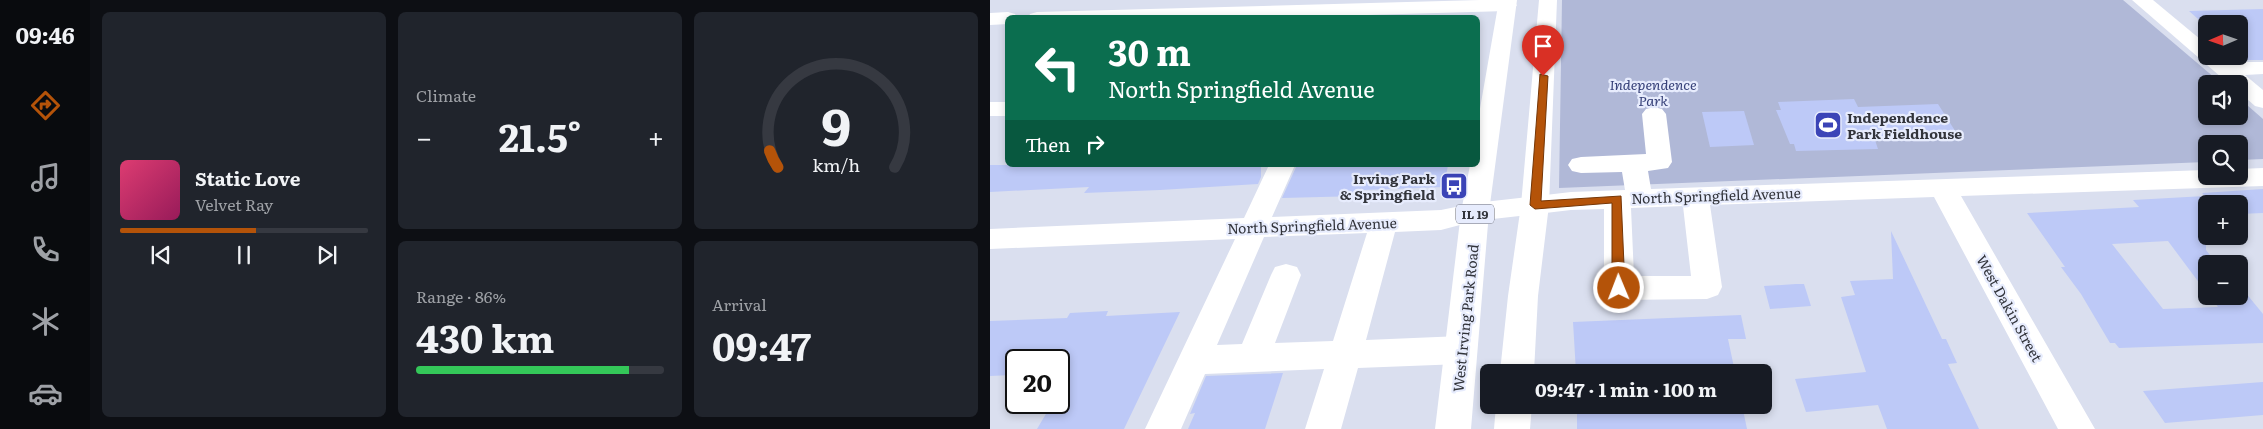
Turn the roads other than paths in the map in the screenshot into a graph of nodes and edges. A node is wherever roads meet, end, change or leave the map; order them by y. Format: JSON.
{"nodes":[{"id":1,"x":2141,"y":0,"type":"edge"},
{"id":2,"x":1528,"y":3,"type":"edge"},
{"id":3,"x":1353,"y":9,"type":"edge"},
{"id":4,"x":1142,"y":15,"type":"edge"},
{"id":5,"x":1005,"y":18,"type":"edge"},
{"id":6,"x":990,"y":19,"type":"edge"},
{"id":7,"x":2198,"y":48,"type":"edge"},
{"id":8,"x":2219,"y":65,"type":"edge"},
{"id":9,"x":2244,"y":65,"type":"edge"},
{"id":10,"x":2263,"y":68,"type":"edge"},
{"id":11,"x":2263,"y":101,"type":"edge"},
{"id":12,"x":1005,"y":109,"type":"edge"},
{"id":13,"x":990,"y":110,"type":"edge"},
{"id":14,"x":1654,"y":114,"type":"dead end"},
{"id":15,"x":1634,"y":163,"type":"junction"},
{"id":16,"x":1581,"y":165,"type":"dead end"},
{"id":17,"x":1281,"y":167,"type":"edge"},
{"id":18,"x":2263,"y":177,"type":"edge"},
{"id":19,"x":1942,"y":187,"type":"junction"},
{"id":20,"x":1695,"y":196,"type":"junction"},
{"id":21,"x":1628,"y":199,"type":"junction"},
{"id":22,"x":1535,"y":205,"type":"junction"},
{"id":23,"x":1476,"y":212,"type":"junction"},
{"id":24,"x":1384,"y":222,"type":"junction"},
{"id":25,"x":1252,"y":228,"type":"junction"},
{"id":26,"x":990,"y":239,"type":"edge"},
{"id":27,"x":1286,"y":275,"type":"dead end"},
{"id":28,"x":1461,"y":350,"type":"junction"},
{"id":29,"x":1344,"y":355,"type":"junction"},
{"id":30,"x":1253,"y":358,"type":"junction"},
{"id":31,"x":1194,"y":360,"type":"junction"},
{"id":32,"x":1518,"y":364,"type":"edge"},
{"id":33,"x":1513,"y":414,"type":"edge"},
{"id":34,"x":1163,"y":429,"type":"edge"},
{"id":35,"x":1323,"y":429,"type":"edge"},
{"id":36,"x":1453,"y":429,"type":"edge"},
{"id":37,"x":1512,"y":429,"type":"edge"},
{"id":38,"x":2077,"y":429,"type":"edge"}],
"edges":[{"from":1,"to":7,"type":"street"},
{"from":2,"to":3,"type":"street"},
{"from":2,"to":22,"type":"street"},
{"from":2,"to":23,"type":"street","name":"West Irving Park Road","number":"IL 19"},
{"from":3,"to":4,"type":"street"},
{"from":5,"to":6,"type":"street"},
{"from":8,"to":11,"type":"street"},
{"from":9,"to":10,"type":"street"},
{"from":12,"to":13,"type":"street"},
{"from":14,"to":15,"type":"street"},
{"from":15,"to":16,"type":"street"},
{"from":15,"to":21,"type":"street"},
{"from":17,"to":25,"type":"street"},
{"from":18,"to":19,"type":"street","name":"North Springfield Avenue"},
{"from":19,"to":20,"type":"street","name":"North Springfield Avenue"},
{"from":19,"to":38,"type":"street","name":"West Dakin Street"},
{"from":20,"to":21,"type":"street","name":"North Springfield Avenue"},
{"from":20,"to":21,"type":"street"},
{"from":21,"to":22,"type":"street","name":"North Springfield Avenue"},
{"from":22,"to":23,"type":"street","name":"North Springfield Avenue"},
{"from":22,"to":32,"type":"street"},
{"from":23,"to":24,"type":"street","name":"North Springfield Avenue"},
{"from":23,"to":28,"type":"street","name":"West Irving Park Road","number":"IL 19"},
{"from":24,"to":25,"type":"street","name":"North Springfield Avenue"},
{"from":24,"to":29,"type":"street"},
{"from":25,"to":26,"type":"street","name":"North Springfield Avenue"},
{"from":25,"to":31,"type":"street"},
{"from":27,"to":30,"type":"street"},
{"from":28,"to":29,"type":"street"},
{"from":28,"to":36,"type":"street","name":"West Irving Park Road","number":"IL 19"},
{"from":29,"to":30,"type":"street"},
{"from":29,"to":35,"type":"street"},
{"from":30,"to":31,"type":"street"},
{"from":31,"to":34,"type":"street"},
{"from":33,"to":37,"type":"street"}]}
